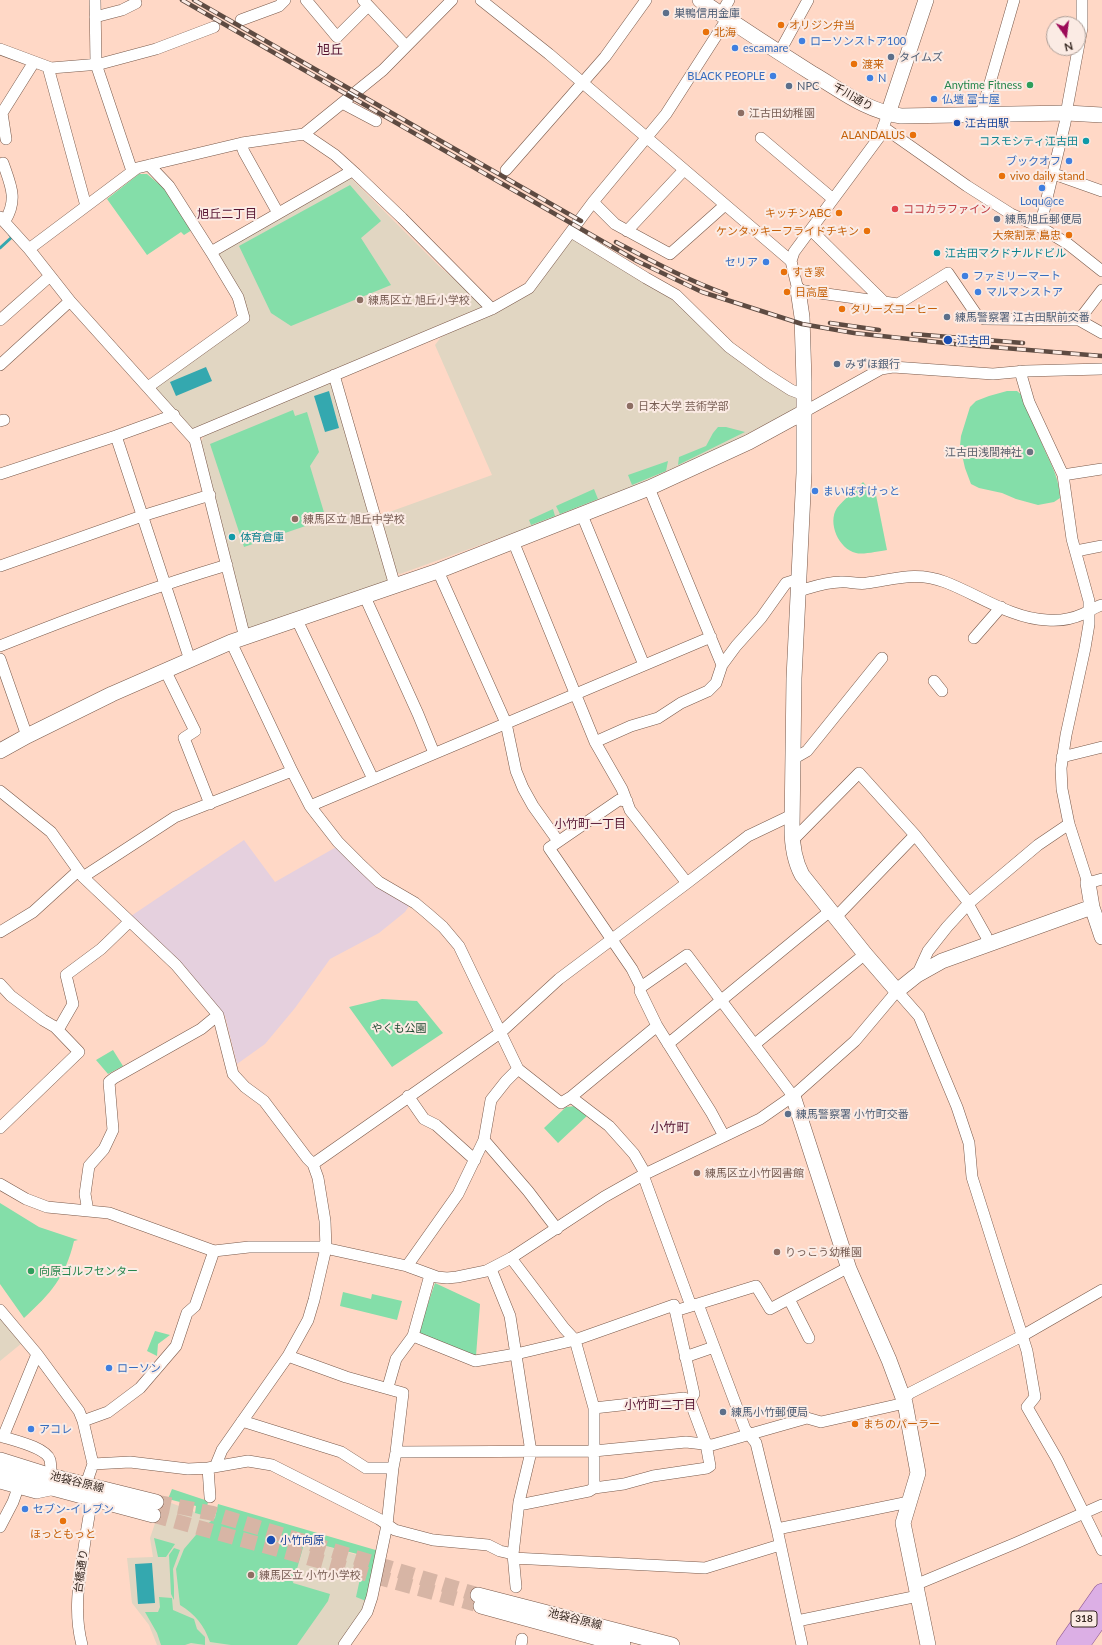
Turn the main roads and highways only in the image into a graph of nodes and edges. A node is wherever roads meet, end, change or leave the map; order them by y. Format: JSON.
{"nodes":[{"id":1,"x":1102,"y":1592,"type":"edge"},
{"id":2,"x":1102,"y":1615,"type":"edge"},
{"id":3,"x":1065,"y":1645,"type":"edge"},
{"id":4,"x":1081,"y":1645,"type":"edge"}],
"edges":[{"from":1,"to":3,"type":"main road","number":"318"},
{"from":2,"to":4,"type":"main road","number":"318"}]}
